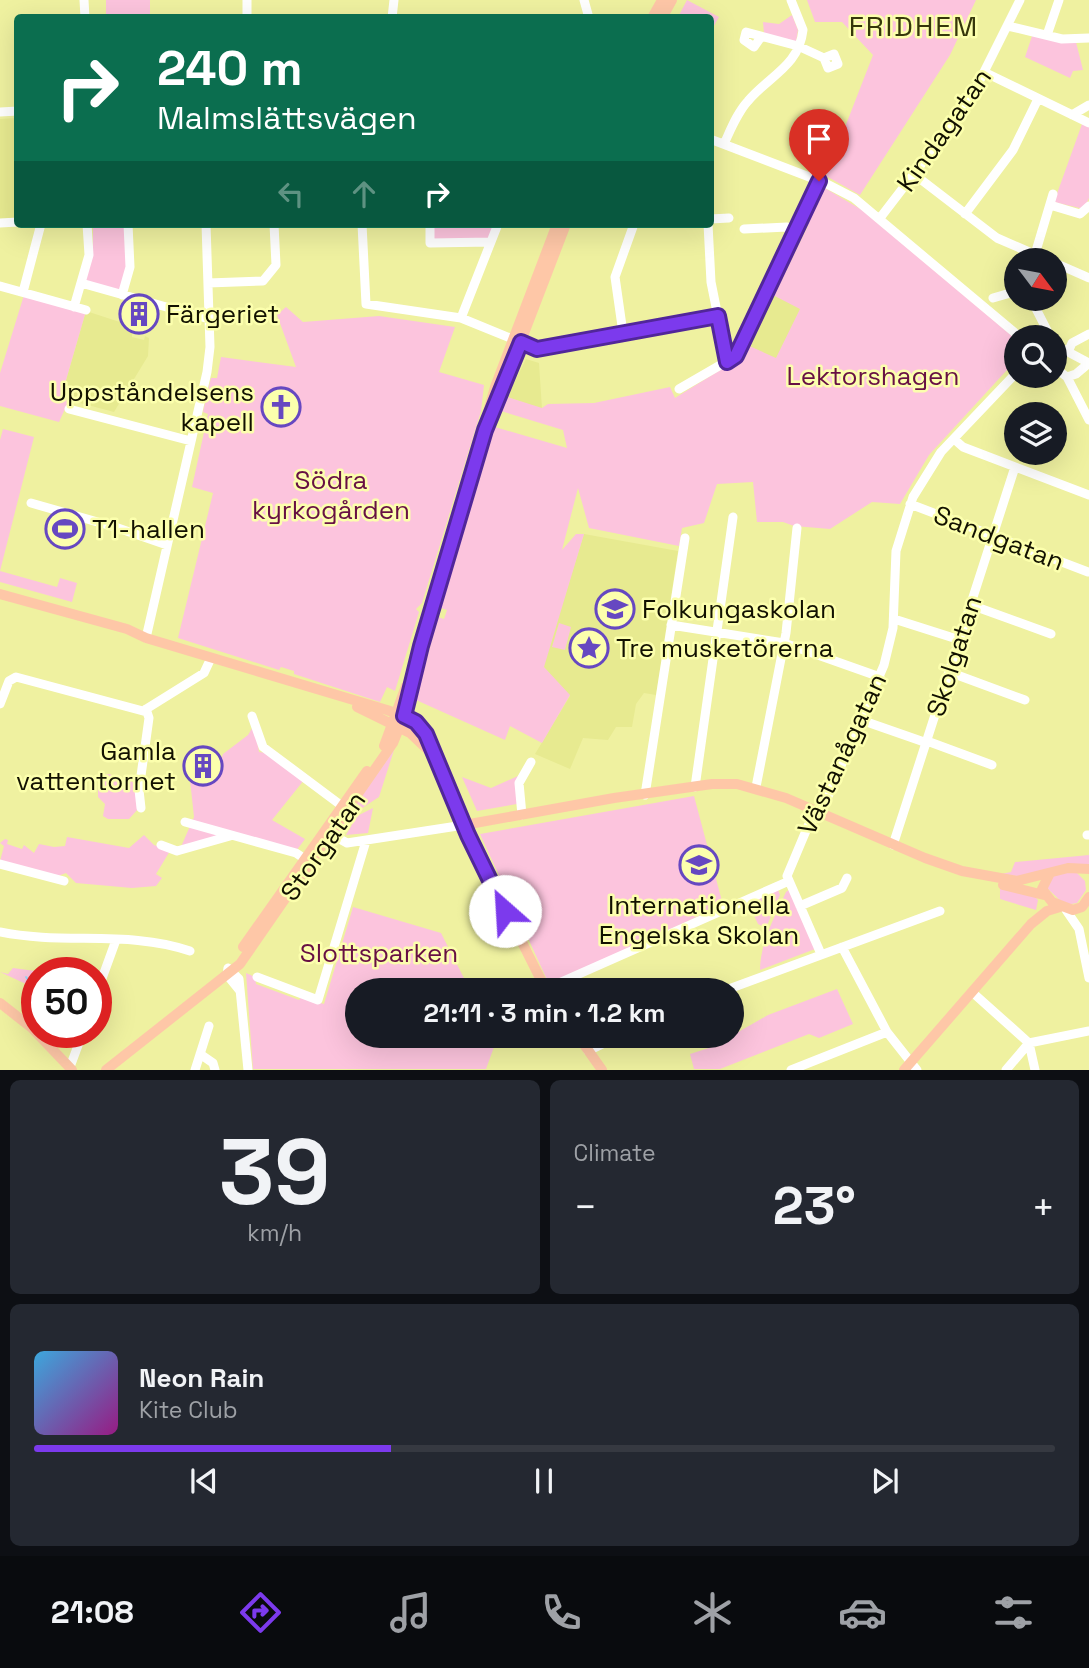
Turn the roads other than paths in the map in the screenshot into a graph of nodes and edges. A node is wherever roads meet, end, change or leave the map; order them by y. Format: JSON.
{"nodes":[{"id":1,"x":791,"y":0,"type":"edge"},
{"id":2,"x":1020,"y":0,"type":"edge"},
{"id":3,"x":1059,"y":0,"type":"edge"},
{"id":4,"x":1009,"y":26,"type":"junction"},
{"id":5,"x":1047,"y":35,"type":"junction"},
{"id":6,"x":761,"y":37,"type":"dead end"},
{"id":7,"x":1089,"y":38,"type":"edge"},
{"id":8,"x":798,"y":46,"type":"junction"},
{"id":9,"x":824,"y":58,"type":"dead end"},
{"id":10,"x":986,"y":73,"type":"junction"},
{"id":11,"x":1038,"y":99,"type":"junction"},
{"id":12,"x":1089,"y":104,"type":"edge"},
{"id":13,"x":1072,"y":115,"type":"junction"},
{"id":14,"x":1089,"y":123,"type":"edge"},
{"id":15,"x":714,"y":140,"type":"edge"},
{"id":16,"x":724,"y":144,"type":"junction"},
{"id":17,"x":915,"y":176,"type":"junction"},
{"id":18,"x":819,"y":181,"type":"junction"},
{"id":19,"x":1054,"y":194,"type":"dead end"},
{"id":20,"x":1050,"y":205,"type":"junction"},
{"id":21,"x":1089,"y":206,"type":"edge"},
{"id":22,"x":965,"y":215,"type":"junction"},
{"id":23,"x":729,"y":218,"type":"dead end"},
{"id":24,"x":880,"y":218,"type":"junction"},
{"id":25,"x":714,"y":219,"type":"edge"},
{"id":26,"x":40,"y":228,"type":"edge"},
{"id":27,"x":87,"y":228,"type":"edge"},
{"id":28,"x":128,"y":228,"type":"edge"},
{"id":29,"x":206,"y":228,"type":"edge"},
{"id":30,"x":274,"y":228,"type":"edge"},
{"id":31,"x":362,"y":228,"type":"edge"},
{"id":32,"x":429,"y":228,"type":"edge"},
{"id":33,"x":496,"y":228,"type":"edge"},
{"id":34,"x":556,"y":228,"type":"edge"},
{"id":35,"x":564,"y":228,"type":"edge"},
{"id":36,"x":633,"y":228,"type":"edge"},
{"id":37,"x":708,"y":228,"type":"edge"},
{"id":38,"x":744,"y":229,"type":"dead end"},
{"id":39,"x":796,"y":230,"type":"junction"},
{"id":40,"x":491,"y":242,"type":"junction"},
{"id":41,"x":1016,"y":248,"type":"edge"},
{"id":42,"x":1037,"y":248,"type":"edge"},
{"id":43,"x":1068,"y":269,"type":"edge"},
{"id":44,"x":1089,"y":278,"type":"edge"},
{"id":45,"x":208,"y":283,"type":"junction"},
{"id":46,"x":81,"y":284,"type":"junction"},
{"id":47,"x":0,"y":286,"type":"edge"},
{"id":48,"x":23,"y":292,"type":"junction"},
{"id":49,"x":122,"y":295,"type":"junction"},
{"id":50,"x":1004,"y":295,"type":"edge"},
{"id":51,"x":993,"y":298,"type":"dead end"},
{"id":52,"x":74,"y":307,"type":"junction"},
{"id":53,"x":86,"y":310,"type":"dead end"},
{"id":54,"x":718,"y":316,"type":"junction"},
{"id":55,"x":209,"y":318,"type":"junction"},
{"id":56,"x":461,"y":318,"type":"junction"},
{"id":57,"x":1006,"y":325,"type":"edge"},
{"id":58,"x":623,"y":333,"type":"junction"},
{"id":59,"x":1089,"y":334,"type":"edge"},
{"id":60,"x":517,"y":340,"type":"junction"},
{"id":61,"x":1068,"y":352,"type":"joint"},
{"id":62,"x":727,"y":362,"type":"junction"},
{"id":63,"x":1089,"y":363,"type":"edge"},
{"id":64,"x":1067,"y":377,"type":"joint"},
{"id":65,"x":1004,"y":386,"type":"edge"},
{"id":66,"x":679,"y":389,"type":"dead end"},
{"id":67,"x":69,"y":409,"type":"dead end"},
{"id":68,"x":1089,"y":420,"type":"edge"},
{"id":69,"x":954,"y":439,"type":"junction"},
{"id":70,"x":191,"y":441,"type":"junction"},
{"id":71,"x":1015,"y":467,"type":"junction"},
{"id":72,"x":1089,"y":495,"type":"edge"},
{"id":73,"x":31,"y":503,"type":"dead end"},
{"id":74,"x":910,"y":504,"type":"junction"},
{"id":75,"x":733,"y":517,"type":"dead end"},
{"id":76,"x":797,"y":528,"type":"dead end"},
{"id":77,"x":993,"y":535,"type":"junction"},
{"id":78,"x":685,"y":538,"type":"dead end"},
{"id":79,"x":167,"y":545,"type":"junction"},
{"id":80,"x":1088,"y":572,"type":"edge"},
{"id":81,"x":0,"y":596,"type":"edge"},
{"id":82,"x":971,"y":605,"type":"junction"},
{"id":83,"x":894,"y":619,"type":"junction"},
{"id":84,"x":671,"y":625,"type":"junction"},
{"id":85,"x":716,"y":632,"type":"junction"},
{"id":86,"x":1051,"y":634,"type":"dead end"},
{"id":87,"x":146,"y":638,"type":"junction"},
{"id":88,"x":960,"y":640,"type":"junction"},
{"id":89,"x":784,"y":643,"type":"junction"},
{"id":90,"x":211,"y":658,"type":"junction"},
{"id":91,"x":236,"y":666,"type":"junction"},
{"id":92,"x":949,"y":672,"type":"junction"},
{"id":93,"x":880,"y":677,"type":"junction"},
{"id":94,"x":1025,"y":701,"type":"dead end"},
{"id":95,"x":0,"y":704,"type":"edge"},
{"id":96,"x":146,"y":709,"type":"junction"},
{"id":97,"x":252,"y":716,"type":"dead end"},
{"id":98,"x":398,"y":720,"type":"junction"},
{"id":99,"x":861,"y":720,"type":"junction"},
{"id":100,"x":927,"y":742,"type":"junction"},
{"id":101,"x":432,"y":754,"type":"junction"},
{"id":102,"x":531,"y":762,"type":"dead end"},
{"id":103,"x":992,"y":765,"type":"dead end"},
{"id":104,"x":695,"y":787,"type":"junction"},
{"id":105,"x":756,"y":787,"type":"junction"},
{"id":106,"x":645,"y":795,"type":"junction"},
{"id":107,"x":342,"y":806,"type":"junction"},
{"id":108,"x":141,"y":808,"type":"dead end"},
{"id":109,"x":819,"y":811,"type":"junction"},
{"id":110,"x":522,"y":816,"type":"junction"},
{"id":111,"x":185,"y":821,"type":"dead end"},
{"id":112,"x":464,"y":825,"type":"junction"},
{"id":113,"x":328,"y":832,"type":"junction"},
{"id":114,"x":232,"y":835,"type":"junction"},
{"id":115,"x":873,"y":837,"type":"junction"},
{"id":116,"x":366,"y":841,"type":"junction"},
{"id":117,"x":161,"y":845,"type":"dead end"},
{"id":118,"x":893,"y":845,"type":"junction"},
{"id":119,"x":304,"y":859,"type":"junction"},
{"id":120,"x":0,"y":864,"type":"edge"},
{"id":121,"x":1085,"y":869,"type":"edge"},
{"id":122,"x":1052,"y":871,"type":"junction"},
{"id":123,"x":846,"y":878,"type":"dead end"},
{"id":124,"x":1089,"y":879,"type":"edge"},
{"id":125,"x":64,"y":881,"type":"dead end"},
{"id":126,"x":789,"y":881,"type":"junction"},
{"id":127,"x":1045,"y":896,"type":"junction"},
{"id":128,"x":1088,"y":899,"type":"edge"},
{"id":129,"x":800,"y":906,"type":"junction"},
{"id":130,"x":1063,"y":908,"type":"junction"},
{"id":131,"x":940,"y":911,"type":"dead end"},
{"id":132,"x":1031,"y":924,"type":"junction"},
{"id":133,"x":1079,"y":929,"type":"junction"},
{"id":134,"x":0,"y":932,"type":"edge"},
{"id":135,"x":116,"y":940,"type":"junction"},
{"id":136,"x":842,"y":947,"type":"junction"},
{"id":137,"x":190,"y":951,"type":"dead end"},
{"id":138,"x":821,"y":954,"type":"junction"},
{"id":139,"x":110,"y":957,"type":"edge"},
{"id":140,"x":229,"y":972,"type":"junction"},
{"id":141,"x":257,"y":977,"type":"dead end"},
{"id":142,"x":539,"y":978,"type":"edge"},
{"id":143,"x":572,"y":978,"type":"edge"},
{"id":144,"x":1089,"y":978,"type":"edge"},
{"id":145,"x":744,"y":983,"type":"edge"},
{"id":146,"x":972,"y":992,"type":"junction"},
{"id":147,"x":0,"y":1003,"type":"edge"},
{"id":148,"x":209,"y":1026,"type":"dead end"},
{"id":149,"x":1089,"y":1031,"type":"edge"},
{"id":150,"x":887,"y":1032,"type":"junction"},
{"id":151,"x":1029,"y":1043,"type":"junction"},
{"id":152,"x":78,"y":1048,"type":"edge"},
{"id":153,"x":586,"y":1048,"type":"edge"},
{"id":154,"x":594,"y":1048,"type":"edge"},
{"id":155,"x":588,"y":1051,"type":"junction"},
{"id":156,"x":200,"y":1054,"type":"junction"},
{"id":157,"x":911,"y":1067,"type":"edge"},
{"id":158,"x":71,"y":1068,"type":"edge"},
{"id":159,"x":106,"y":1069,"type":"edge"},
{"id":160,"x":195,"y":1069,"type":"edge"},
{"id":161,"x":215,"y":1069,"type":"edge"},
{"id":162,"x":248,"y":1069,"type":"edge"},
{"id":163,"x":602,"y":1069,"type":"edge"},
{"id":164,"x":790,"y":1069,"type":"edge"},
{"id":165,"x":1006,"y":1069,"type":"edge"},
{"id":166,"x":1035,"y":1069,"type":"edge"}],
"edges":[{"from":1,"to":8,"type":"street"},
{"from":2,"to":4,"type":"street","name":"Kindagatan"},
{"from":3,"to":5,"type":"street"},
{"from":4,"to":5,"type":"street"},
{"from":4,"to":10,"type":"street","name":"Kindagatan"},
{"from":5,"to":7,"type":"street"},
{"from":6,"to":8,"type":"street"},
{"from":8,"to":9,"type":"street"},
{"from":8,"to":16,"type":"street"},
{"from":10,"to":11,"type":"street"},
{"from":10,"to":17,"type":"street","name":"Kindagatan"},
{"from":11,"to":13,"type":"street"},
{"from":11,"to":22,"type":"street"},
{"from":12,"to":13,"type":"street"},
{"from":13,"to":14,"type":"street"},
{"from":15,"to":16,"type":"street"},
{"from":16,"to":18,"type":"street"},
{"from":17,"to":22,"type":"street"},
{"from":17,"to":24,"type":"street","name":"Kindagatan"},
{"from":18,"to":24,"type":"street"},
{"from":18,"to":39,"type":"street"},
{"from":19,"to":20,"type":"street"},
{"from":20,"to":21,"type":"street"},
{"from":20,"to":42,"type":"street"},
{"from":22,"to":41,"type":"street"},
{"from":23,"to":25,"type":"street"},
{"from":24,"to":57,"type":"street"},
{"from":26,"to":48,"type":"street"},
{"from":27,"to":46,"type":"street"},
{"from":28,"to":49,"type":"street"},
{"from":29,"to":45,"type":"street"},
{"from":30,"to":45,"type":"street"},
{"from":31,"to":56,"type":"street"},
{"from":32,"to":40,"type":"street"},
{"from":33,"to":40,"type":"street"},
{"from":34,"to":60,"type":"main road"},
{"from":35,"to":60,"type":"main road"},
{"from":36,"to":58,"type":"street"},
{"from":37,"to":54,"type":"street"},
{"from":38,"to":39,"type":"street"},
{"from":39,"to":62,"type":"street"},
{"from":40,"to":56,"type":"street"},
{"from":43,"to":44,"type":"street"},
{"from":45,"to":55,"type":"street"},
{"from":46,"to":49,"type":"street"},
{"from":46,"to":52,"type":"street"},
{"from":47,"to":48,"type":"street"},
{"from":48,"to":52,"type":"street"},
{"from":49,"to":55,"type":"street"},
{"from":50,"to":51,"type":"street"},
{"from":52,"to":53,"type":"street"},
{"from":54,"to":58,"type":"street"},
{"from":54,"to":62,"type":"street"},
{"from":55,"to":70,"type":"street"},
{"from":56,"to":60,"type":"street"},
{"from":58,"to":60,"type":"street"},
{"from":59,"to":61,"type":"street"},
{"from":60,"to":98,"type":"main road"},
{"from":61,"to":63,"type":"street"},
{"from":62,"to":66,"type":"street"},
{"from":63,"to":64,"type":"street"},
{"from":64,"to":68,"type":"street"},
{"from":65,"to":69,"type":"street","name":"Västanågatan"},
{"from":67,"to":70,"type":"street"},
{"from":69,"to":71,"type":"street"},
{"from":69,"to":74,"type":"street","name":"Västanågatan"},
{"from":70,"to":79,"type":"street"},
{"from":71,"to":72,"type":"street"},
{"from":71,"to":77,"type":"street","name":"Skolgatan"},
{"from":73,"to":79,"type":"street"},
{"from":74,"to":77,"type":"street","name":"Sandgatan"},
{"from":74,"to":83,"type":"street","name":"Västanågatan"},
{"from":75,"to":85,"type":"street"},
{"from":76,"to":89,"type":"street"},
{"from":77,"to":80,"type":"street","name":"Sandgatan"},
{"from":77,"to":82,"type":"street","name":"Skolgatan"},
{"from":78,"to":84,"type":"street"},
{"from":79,"to":87,"type":"street"},
{"from":81,"to":87,"type":"main road"},
{"from":82,"to":86,"type":"street"},
{"from":82,"to":88,"type":"street","name":"Skolgatan"},
{"from":83,"to":88,"type":"street"},
{"from":83,"to":93,"type":"street","name":"Västanågatan"},
{"from":84,"to":85,"type":"street"},
{"from":84,"to":106,"type":"street"},
{"from":85,"to":89,"type":"street"},
{"from":85,"to":104,"type":"street"},
{"from":87,"to":90,"type":"main road"},
{"from":88,"to":92,"type":"street","name":"Skolgatan"},
{"from":89,"to":93,"type":"street"},
{"from":89,"to":105,"type":"street"},
{"from":90,"to":91,"type":"main road"},
{"from":90,"to":96,"type":"street"},
{"from":91,"to":98,"type":"main road"},
{"from":91,"to":98,"type":"main road"},
{"from":92,"to":94,"type":"street"},
{"from":92,"to":100,"type":"street","name":"Skolgatan"},
{"from":93,"to":99,"type":"street","name":"Västanågatan"},
{"from":95,"to":96,"type":"street"},
{"from":96,"to":108,"type":"street"},
{"from":97,"to":107,"type":"street"},
{"from":98,"to":101,"type":"main road"},
{"from":98,"to":101,"type":"main road"},
{"from":98,"to":107,"type":"main road","name":"Storgatan"},
{"from":98,"to":113,"type":"main road","name":"Storgatan"},
{"from":99,"to":100,"type":"street"},
{"from":99,"to":109,"type":"street","name":"Västanågatan"},
{"from":100,"to":103,"type":"street"},
{"from":100,"to":118,"type":"street","name":"Skolgatan"},
{"from":101,"to":112,"type":"main road"},
{"from":102,"to":110,"type":"street"},
{"from":104,"to":105,"type":"main road"},
{"from":104,"to":106,"type":"main road"},
{"from":105,"to":109,"type":"main road"},
{"from":106,"to":110,"type":"main road"},
{"from":107,"to":113,"type":"main road","name":"Storgatan"},
{"from":109,"to":115,"type":"main road"},
{"from":109,"to":126,"type":"street","name":"Västanågatan"},
{"from":110,"to":112,"type":"main road"},
{"from":111,"to":114,"type":"street"},
{"from":112,"to":116,"type":"street"},
{"from":112,"to":142,"type":"main road"},
{"from":113,"to":116,"type":"street"},
{"from":113,"to":119,"type":"main road","name":"Storgatan"},
{"from":113,"to":140,"type":"main road","name":"Storgatan"},
{"from":114,"to":117,"type":"street"},
{"from":114,"to":119,"type":"street"},
{"from":115,"to":118,"type":"main road"},
{"from":115,"to":127,"type":"main road"},
{"from":116,"to":141,"type":"street"},
{"from":118,"to":122,"type":"main road"},
{"from":119,"to":140,"type":"main road","name":"Storgatan"},
{"from":120,"to":125,"type":"street"},
{"from":121,"to":122,"type":"main road"},
{"from":121,"to":124,"type":"main road"},
{"from":122,"to":127,"type":"main road"},
{"from":123,"to":129,"type":"street"},
{"from":126,"to":129,"type":"street"},
{"from":126,"to":143,"type":"street"},
{"from":127,"to":130,"type":"main road"},
{"from":127,"to":132,"type":"main road"},
{"from":128,"to":130,"type":"main road"},
{"from":128,"to":133,"type":"street"},
{"from":129,"to":138,"type":"street"},
{"from":130,"to":132,"type":"main road"},
{"from":130,"to":133,"type":"street"},
{"from":131,"to":136,"type":"street"},
{"from":132,"to":146,"type":"main road"},
{"from":133,"to":144,"type":"street"},
{"from":134,"to":135,"type":"street"},
{"from":135,"to":137,"type":"street"},
{"from":135,"to":139,"type":"street"},
{"from":136,"to":138,"type":"street"},
{"from":136,"to":150,"type":"street"},
{"from":138,"to":145,"type":"street"},
{"from":140,"to":159,"type":"main road"},
{"from":140,"to":162,"type":"street"},
{"from":146,"to":151,"type":"street"},
{"from":146,"to":157,"type":"main road"},
{"from":147,"to":158,"type":"main road"},
{"from":148,"to":156,"type":"street"},
{"from":149,"to":151,"type":"street"},
{"from":150,"to":157,"type":"street"},
{"from":150,"to":164,"type":"street"},
{"from":151,"to":165,"type":"street"},
{"from":151,"to":166,"type":"street"},
{"from":152,"to":158,"type":"street"},
{"from":153,"to":155,"type":"main road"},
{"from":154,"to":155,"type":"street"},
{"from":155,"to":163,"type":"main road"},
{"from":156,"to":160,"type":"street"},
{"from":156,"to":161,"type":"street"}]}
